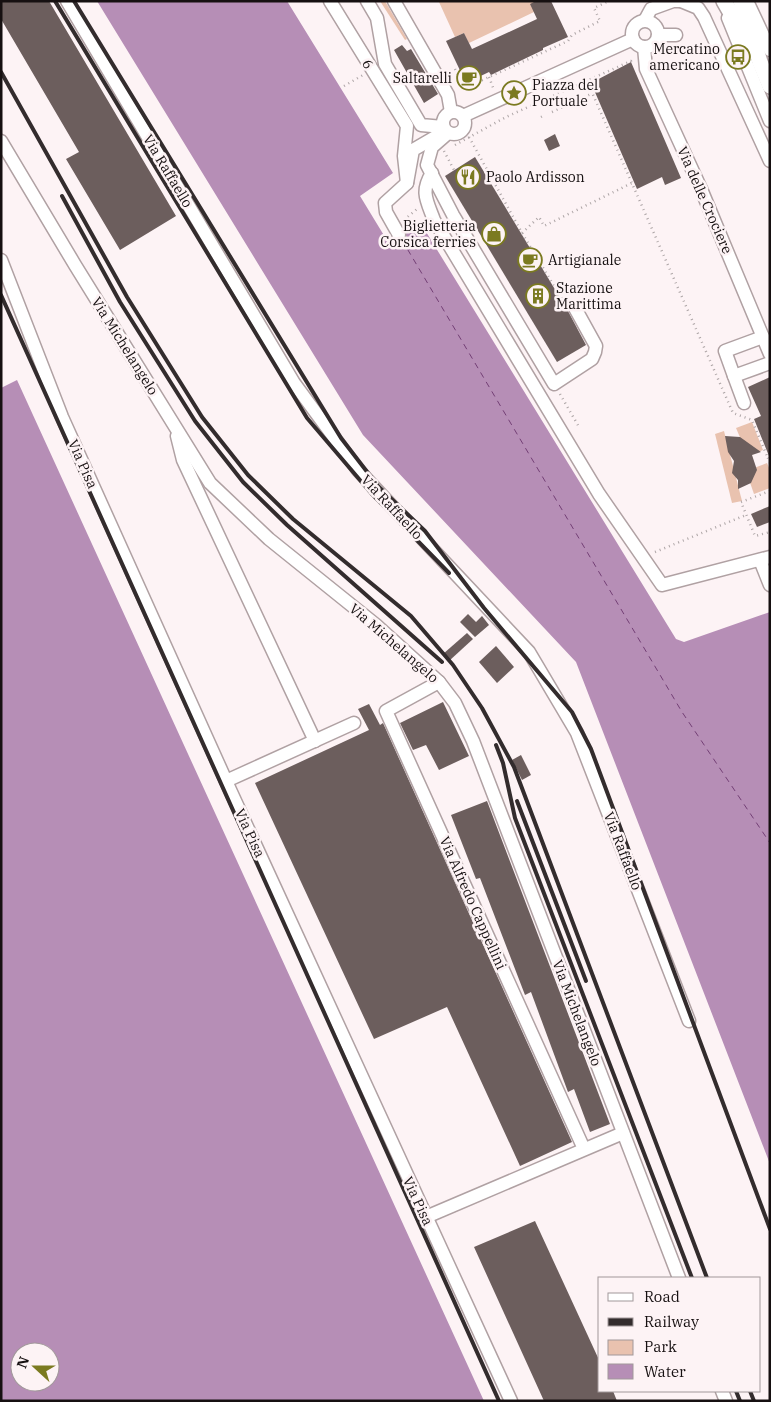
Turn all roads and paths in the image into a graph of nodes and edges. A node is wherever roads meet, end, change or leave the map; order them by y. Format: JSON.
{"nodes":[{"id":1,"x":67,"y":1,"type":"edge"},
{"id":2,"x":330,"y":1,"type":"edge"},
{"id":3,"x":367,"y":1,"type":"edge"},
{"id":4,"x":609,"y":1,"type":"edge"},
{"id":5,"x":680,"y":1,"type":"edge"},
{"id":6,"x":723,"y":1,"type":"edge"},
{"id":7,"x":741,"y":1,"type":"edge"},
{"id":8,"x":747,"y":1,"type":"edge"},
{"id":9,"x":398,"y":3,"type":"edge"},
{"id":10,"x":645,"y":20,"type":"junction"},
{"id":11,"x":658,"y":35,"type":"junction"},
{"id":12,"x":676,"y":35,"type":"dead end"},
{"id":13,"x":638,"y":43,"type":"junction"},
{"id":14,"x":765,"y":56,"type":"edge"},
{"id":15,"x":634,"y":65,"type":"dead end"},
{"id":16,"x":456,"y":69,"type":"dead end"},
{"id":17,"x":586,"y":81,"type":"junction"},
{"id":18,"x":770,"y":86,"type":"edge"},
{"id":19,"x":592,"y":94,"type":"junction"},
{"id":20,"x":451,"y":112,"type":"junction"},
{"id":21,"x":552,"y":112,"type":"dead end"},
{"id":22,"x":546,"y":115,"type":"dead end"},
{"id":23,"x":464,"y":116,"type":"junction"},
{"id":24,"x":541,"y":117,"type":"dead end"},
{"id":25,"x":770,"y":121,"type":"edge"},
{"id":26,"x":446,"y":130,"type":"junction"},
{"id":27,"x":469,"y":137,"type":"junction"},
{"id":28,"x":1,"y":141,"type":"edge"},
{"id":29,"x":452,"y":146,"type":"dead end"},
{"id":30,"x":439,"y":151,"type":"dead end"},
{"id":31,"x":770,"y":161,"type":"edge"},
{"id":32,"x":454,"y":170,"type":"dead end"},
{"id":33,"x":432,"y":173,"type":"junction"},
{"id":34,"x":407,"y":182,"type":"junction"},
{"id":35,"x":632,"y":183,"type":"junction"},
{"id":36,"x":522,"y":234,"type":"junction"},
{"id":37,"x":399,"y":235,"type":"dead end"},
{"id":38,"x":1,"y":260,"type":"edge"},
{"id":39,"x":575,"y":308,"type":"joint"},
{"id":40,"x":763,"y":337,"type":"junction"},
{"id":41,"x":770,"y":354,"type":"edge"},
{"id":42,"x":770,"y":363,"type":"edge"},
{"id":43,"x":734,"y":376,"type":"junction"},
{"id":44,"x":744,"y":403,"type":"dead end"},
{"id":45,"x":175,"y":427,"type":"junction"},
{"id":46,"x":768,"y":455,"type":"edge"},
{"id":47,"x":770,"y":463,"type":"edge"},
{"id":48,"x":770,"y":491,"type":"edge"},
{"id":49,"x":746,"y":515,"type":"junction"},
{"id":50,"x":769,"y":532,"type":"edge"},
{"id":51,"x":770,"y":536,"type":"edge"},
{"id":52,"x":651,"y":554,"type":"dead end"},
{"id":53,"x":765,"y":558,"type":"edge"},
{"id":54,"x":770,"y":585,"type":"edge"},
{"id":55,"x":439,"y":682,"type":"junction"},
{"id":56,"x":354,"y":723,"type":"dead end"},
{"id":57,"x":314,"y":741,"type":"junction"},
{"id":58,"x":226,"y":781,"type":"junction"},
{"id":59,"x":688,"y":1021,"type":"dead end"},
{"id":60,"x":623,"y":1133,"type":"junction"},
{"id":61,"x":584,"y":1149,"type":"junction"},
{"id":62,"x":426,"y":1217,"type":"junction"},
{"id":63,"x":679,"y":1277,"type":"edge"},
{"id":64,"x":511,"y":1401,"type":"edge"}],
"edges":[{"from":1,"to":59,"type":"street","name":"Via Raffaello"},
{"from":2,"to":34,"type":"street","name":"6"},
{"from":3,"to":26,"type":"street"},
{"from":4,"to":16,"type":"path"},
{"from":5,"to":10,"type":"street"},
{"from":5,"to":31,"type":"street"},
{"from":6,"to":14,"type":"main road"},
{"from":6,"to":25,"type":"street"},
{"from":7,"to":14,"type":"main road"},
{"from":8,"to":14,"type":"street"},
{"from":9,"to":20,"type":"street"},
{"from":10,"to":11,"type":"street"},
{"from":10,"to":13,"type":"street"},
{"from":11,"to":12,"type":"street"},
{"from":11,"to":13,"type":"street"},
{"from":13,"to":23,"type":"street"},
{"from":13,"to":40,"type":"street","name":"Via delle Crociere"},
{"from":14,"to":18,"type":"main road"},
{"from":15,"to":17,"type":"path"},
{"from":17,"to":19,"type":"path"},
{"from":17,"to":27,"type":"path"},
{"from":19,"to":21,"type":"path"},
{"from":19,"to":35,"type":"path"},
{"from":20,"to":23,"type":"street"},
{"from":20,"to":26,"type":"street"},
{"from":22,"to":24,"type":"path"},
{"from":23,"to":26,"type":"street"},
{"from":26,"to":33,"type":"street"},
{"from":26,"to":34,"type":"street"},
{"from":27,"to":29,"type":"path"},
{"from":27,"to":36,"type":"path"},
{"from":28,"to":45,"type":"street","name":"Via Michelangelo"},
{"from":30,"to":32,"type":"path"},
{"from":33,"to":39,"type":"street"},
{"from":33,"to":53,"type":"street"},
{"from":34,"to":37,"type":"street"},
{"from":35,"to":36,"type":"path"},
{"from":35,"to":46,"type":"path"},
{"from":36,"to":39,"type":"path"},
{"from":38,"to":58,"type":"street","name":"Via Pisa"},
{"from":40,"to":41,"type":"street","name":"Via delle Crociere"},
{"from":40,"to":43,"type":"street"},
{"from":42,"to":43,"type":"street"},
{"from":43,"to":44,"type":"street"},
{"from":45,"to":55,"type":"street","name":"Via Michelangelo"},
{"from":45,"to":57,"type":"street"},
{"from":46,"to":47,"type":"path"},
{"from":48,"to":49,"type":"path"},
{"from":49,"to":50,"type":"path"},
{"from":49,"to":52,"type":"path"},
{"from":50,"to":51,"type":"path"},
{"from":53,"to":54,"type":"street"},
{"from":55,"to":60,"type":"street","name":"Via Michelangelo"},
{"from":55,"to":61,"type":"street","name":"Via Alfredo Cappellini"},
{"from":56,"to":57,"type":"street"},
{"from":57,"to":58,"type":"street"},
{"from":58,"to":62,"type":"street","name":"Via Pisa"},
{"from":60,"to":61,"type":"street"},
{"from":60,"to":63,"type":"street","name":"Via Michelangelo"},
{"from":61,"to":62,"type":"street"},
{"from":62,"to":64,"type":"street","name":"Via Pisa"}]}
